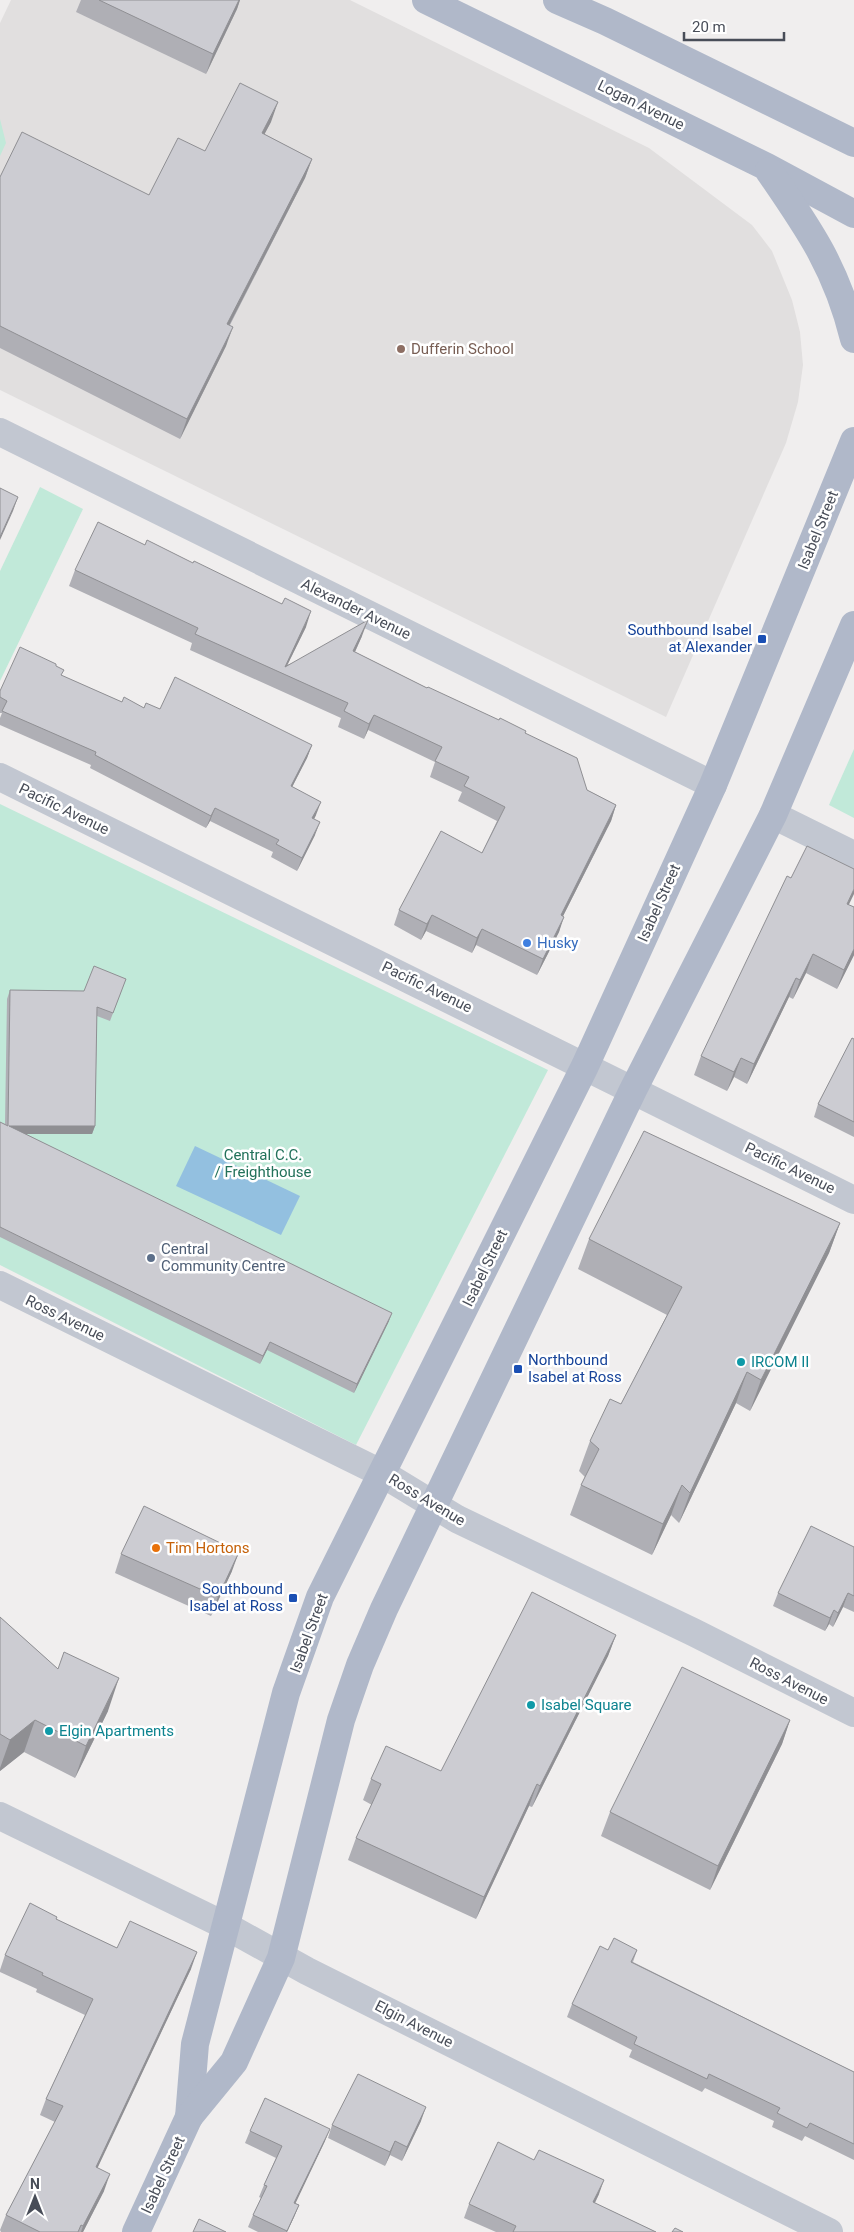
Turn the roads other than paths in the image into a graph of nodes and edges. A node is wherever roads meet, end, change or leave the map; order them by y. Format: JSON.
{"nodes":[{"id":1,"x":426,"y":0,"type":"edge"},
{"id":2,"x":557,"y":0,"type":"edge"},
{"id":3,"x":816,"y":124,"type":"junction"},
{"id":4,"x":854,"y":126,"type":"edge"},
{"id":5,"x":854,"y":143,"type":"edge"},
{"id":6,"x":767,"y":167,"type":"junction"},
{"id":7,"x":854,"y":214,"type":"edge"},
{"id":8,"x":854,"y":339,"type":"edge"},
{"id":9,"x":0,"y":432,"type":"edge"},
{"id":10,"x":854,"y":441,"type":"edge"},
{"id":11,"x":854,"y":625,"type":"edge"},
{"id":12,"x":0,"y":777,"type":"edge"},
{"id":13,"x":713,"y":785,"type":"junction"},
{"id":14,"x":773,"y":815,"type":"junction"},
{"id":15,"x":854,"y":855,"type":"edge"},
{"id":16,"x":585,"y":1066,"type":"junction"},
{"id":17,"x":633,"y":1090,"type":"junction"},
{"id":18,"x":854,"y":1200,"type":"edge"},
{"id":19,"x":0,"y":1285,"type":"edge"},
{"id":20,"x":383,"y":1474,"type":"junction"},
{"id":21,"x":435,"y":1505,"type":"junction"},
{"id":22,"x":854,"y":1713,"type":"edge"},
{"id":23,"x":0,"y":1816,"type":"edge"},
{"id":24,"x":226,"y":1926,"type":"junction"},
{"id":25,"x":282,"y":1958,"type":"junction"},
{"id":26,"x":189,"y":2117,"type":"junction"},
{"id":27,"x":136,"y":2232,"type":"edge"},
{"id":28,"x":829,"y":2232,"type":"edge"}],
"edges":[{"from":1,"to":6,"type":"main road","name":"Logan Avenue"},
{"from":2,"to":3,"type":"main road"},
{"from":3,"to":4,"type":"main road"},
{"from":3,"to":5,"type":"main road"},
{"from":6,"to":7,"type":"main road","name":"Logan Avenue"},
{"from":6,"to":8,"type":"main road"},
{"from":9,"to":13,"type":"street","name":"Alexander Avenue"},
{"from":10,"to":13,"type":"main road","name":"Isabel Street"},
{"from":11,"to":14,"type":"main road","name":"Isabel Street"},
{"from":12,"to":16,"type":"street","name":"Pacific Avenue"},
{"from":13,"to":16,"type":"main road","name":"Isabel Street"},
{"from":14,"to":15,"type":"street"},
{"from":14,"to":17,"type":"main road","name":"Isabel Street"},
{"from":16,"to":17,"type":"street","name":"Pacific Avenue"},
{"from":16,"to":20,"type":"main road","name":"Isabel Street"},
{"from":17,"to":18,"type":"street","name":"Pacific Avenue"},
{"from":17,"to":21,"type":"main road","name":"Isabel Street"},
{"from":19,"to":20,"type":"street","name":"Ross Avenue"},
{"from":20,"to":21,"type":"street","name":"Ross Avenue"},
{"from":20,"to":24,"type":"main road","name":"Isabel Street"},
{"from":21,"to":22,"type":"street","name":"Ross Avenue"},
{"from":21,"to":25,"type":"main road","name":"Isabel Street"},
{"from":23,"to":24,"type":"street","name":"Elgin Avenue"},
{"from":24,"to":25,"type":"street","name":"Elgin Avenue"},
{"from":24,"to":26,"type":"main road","name":"Isabel Street"},
{"from":25,"to":26,"type":"main road","name":"Isabel Street"},
{"from":25,"to":28,"type":"street","name":"Elgin Avenue"},
{"from":26,"to":27,"type":"main road","name":"Isabel Street"}]}
